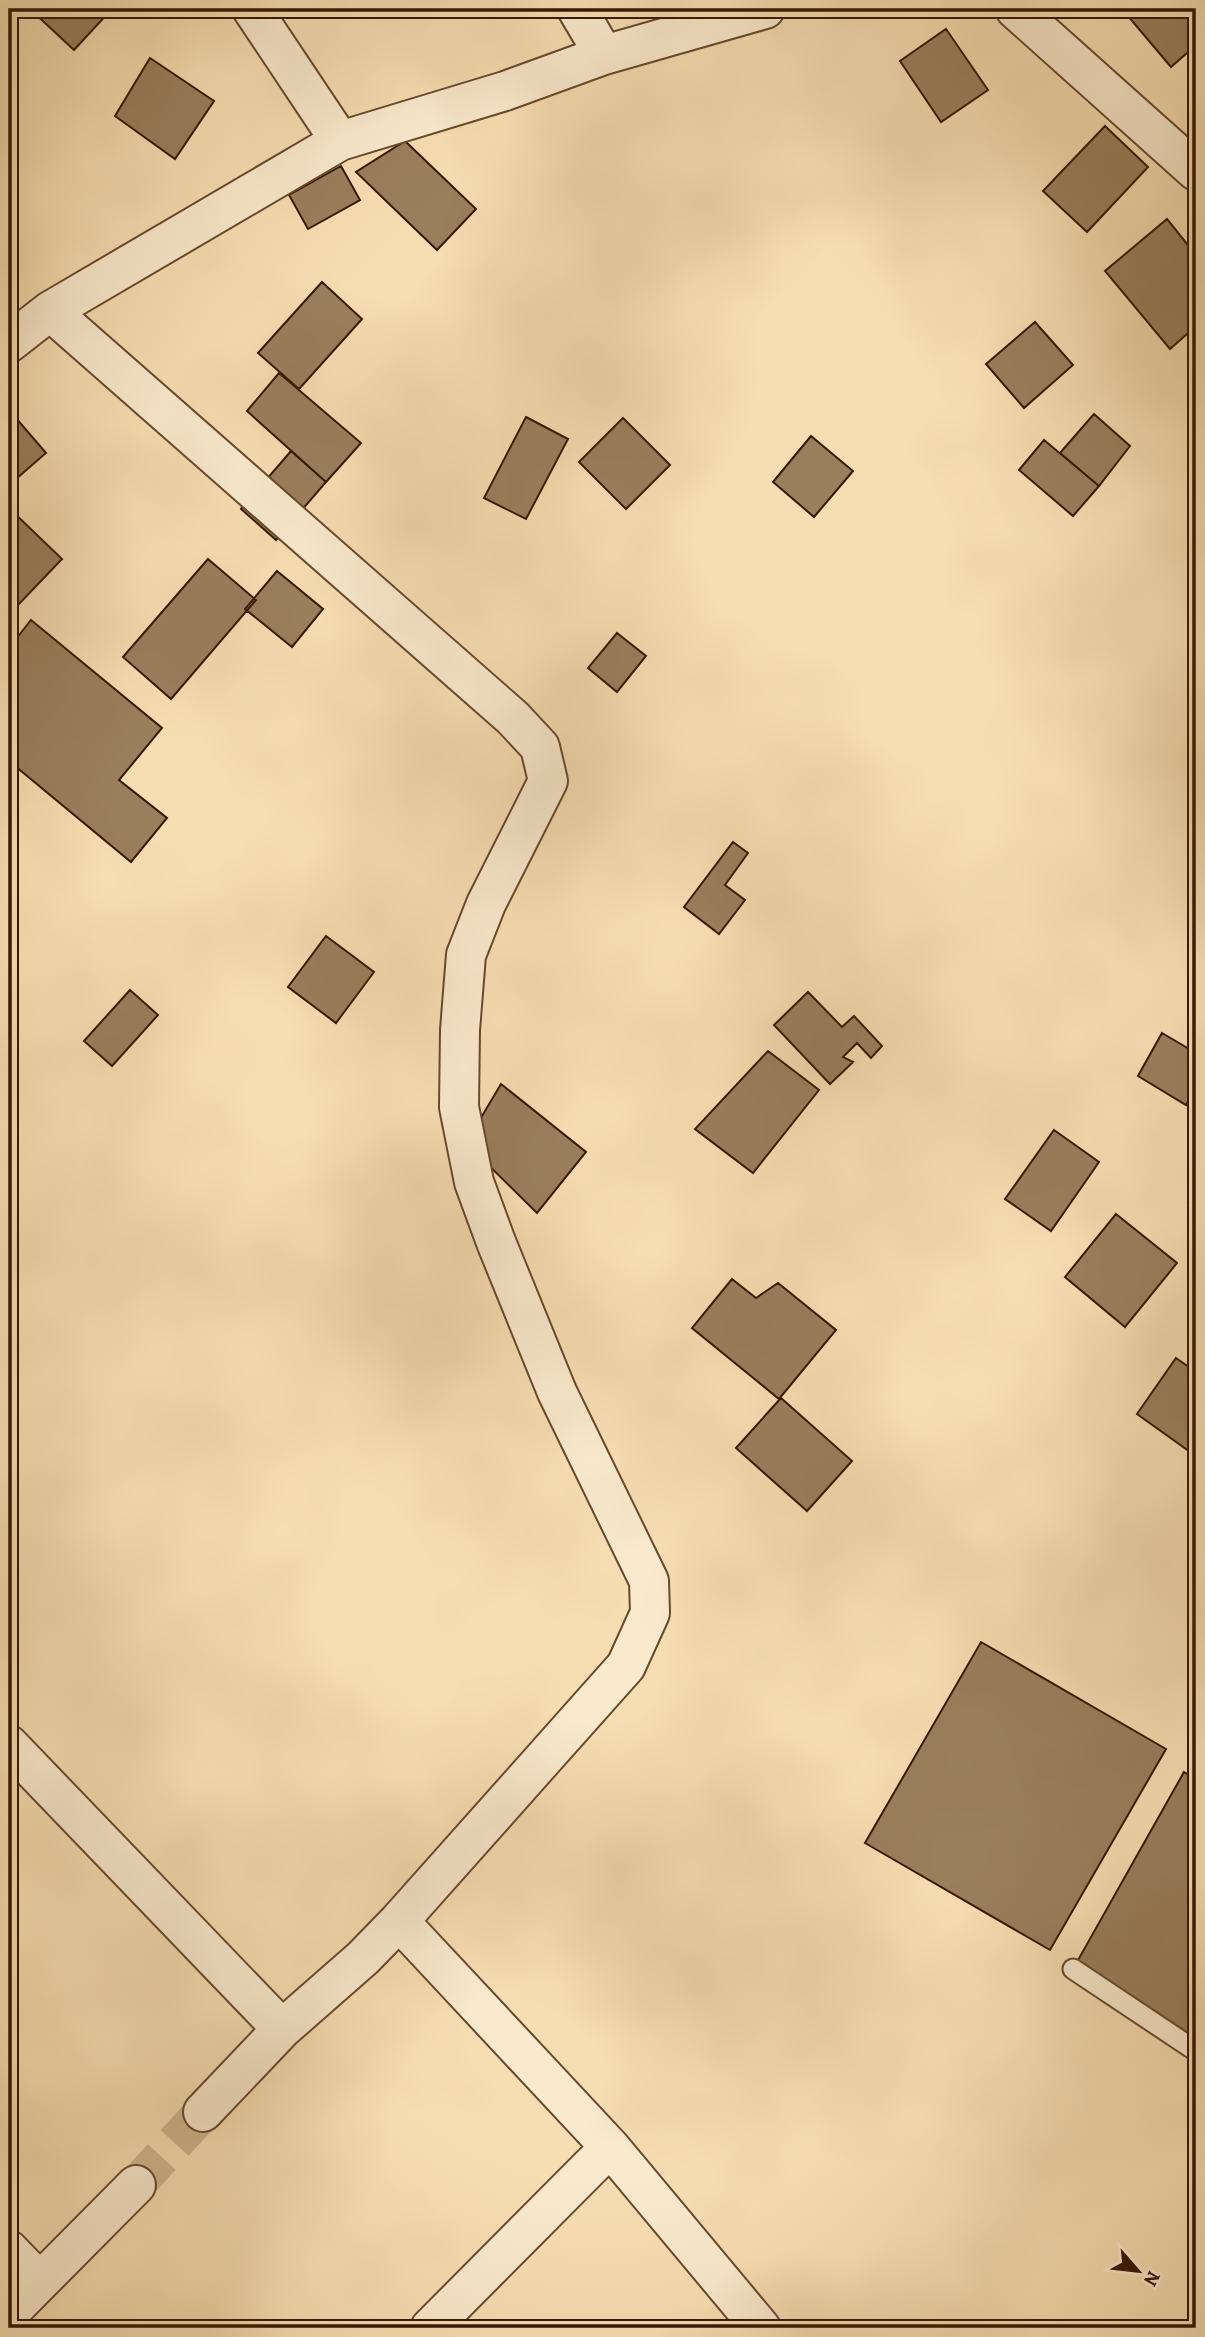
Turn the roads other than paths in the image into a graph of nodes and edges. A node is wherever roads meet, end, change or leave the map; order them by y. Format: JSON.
{"nodes":[{"id":1,"x":252,"y":9,"type":"edge"},
{"id":2,"x":577,"y":9,"type":"edge"},
{"id":3,"x":765,"y":9,"type":"edge"},
{"id":4,"x":1014,"y":9,"type":"edge"},
{"id":5,"x":604,"y":55,"type":"junction"},
{"id":6,"x":341,"y":141,"type":"junction"},
{"id":7,"x":1196,"y":171,"type":"edge"},
{"id":8,"x":50,"y":311,"type":"junction"},
{"id":9,"x":9,"y":343,"type":"edge"},
{"id":10,"x":9,"y":1745,"type":"edge"},
{"id":11,"x":399,"y":1921,"type":"junction"},
{"id":12,"x":1073,"y":1969,"type":"dead end"},
{"id":13,"x":282,"y":2029,"type":"junction"},
{"id":14,"x":1196,"y":2050,"type":"edge"},
{"id":15,"x":203,"y":2112,"type":"tunnel mouth"},
{"id":16,"x":610,"y":2147,"type":"junction"},
{"id":17,"x":136,"y":2185,"type":"tunnel mouth"},
{"id":18,"x":9,"y":2250,"type":"edge"},
{"id":19,"x":38,"y":2281,"type":"junction"},
{"id":20,"x":9,"y":2313,"type":"edge"},
{"id":21,"x":430,"y":2328,"type":"edge"},
{"id":22,"x":761,"y":2328,"type":"edge"}],
"edges":[{"from":1,"to":6,"type":"street"},
{"from":2,"to":5,"type":"street"},
{"from":3,"to":5,"type":"street"},
{"from":4,"to":7,"type":"street"},
{"from":5,"to":6,"type":"street"},
{"from":6,"to":8,"type":"street"},
{"from":8,"to":9,"type":"street"},
{"from":8,"to":11,"type":"street"},
{"from":10,"to":13,"type":"street"},
{"from":11,"to":13,"type":"street"},
{"from":11,"to":16,"type":"street"},
{"from":12,"to":14,"type":"lane"},
{"from":13,"to":15,"type":"street"},
{"from":16,"to":21,"type":"street"},
{"from":16,"to":22,"type":"street"},
{"from":17,"to":19,"type":"street"},
{"from":18,"to":19,"type":"street"},
{"from":19,"to":20,"type":"street"}]}
